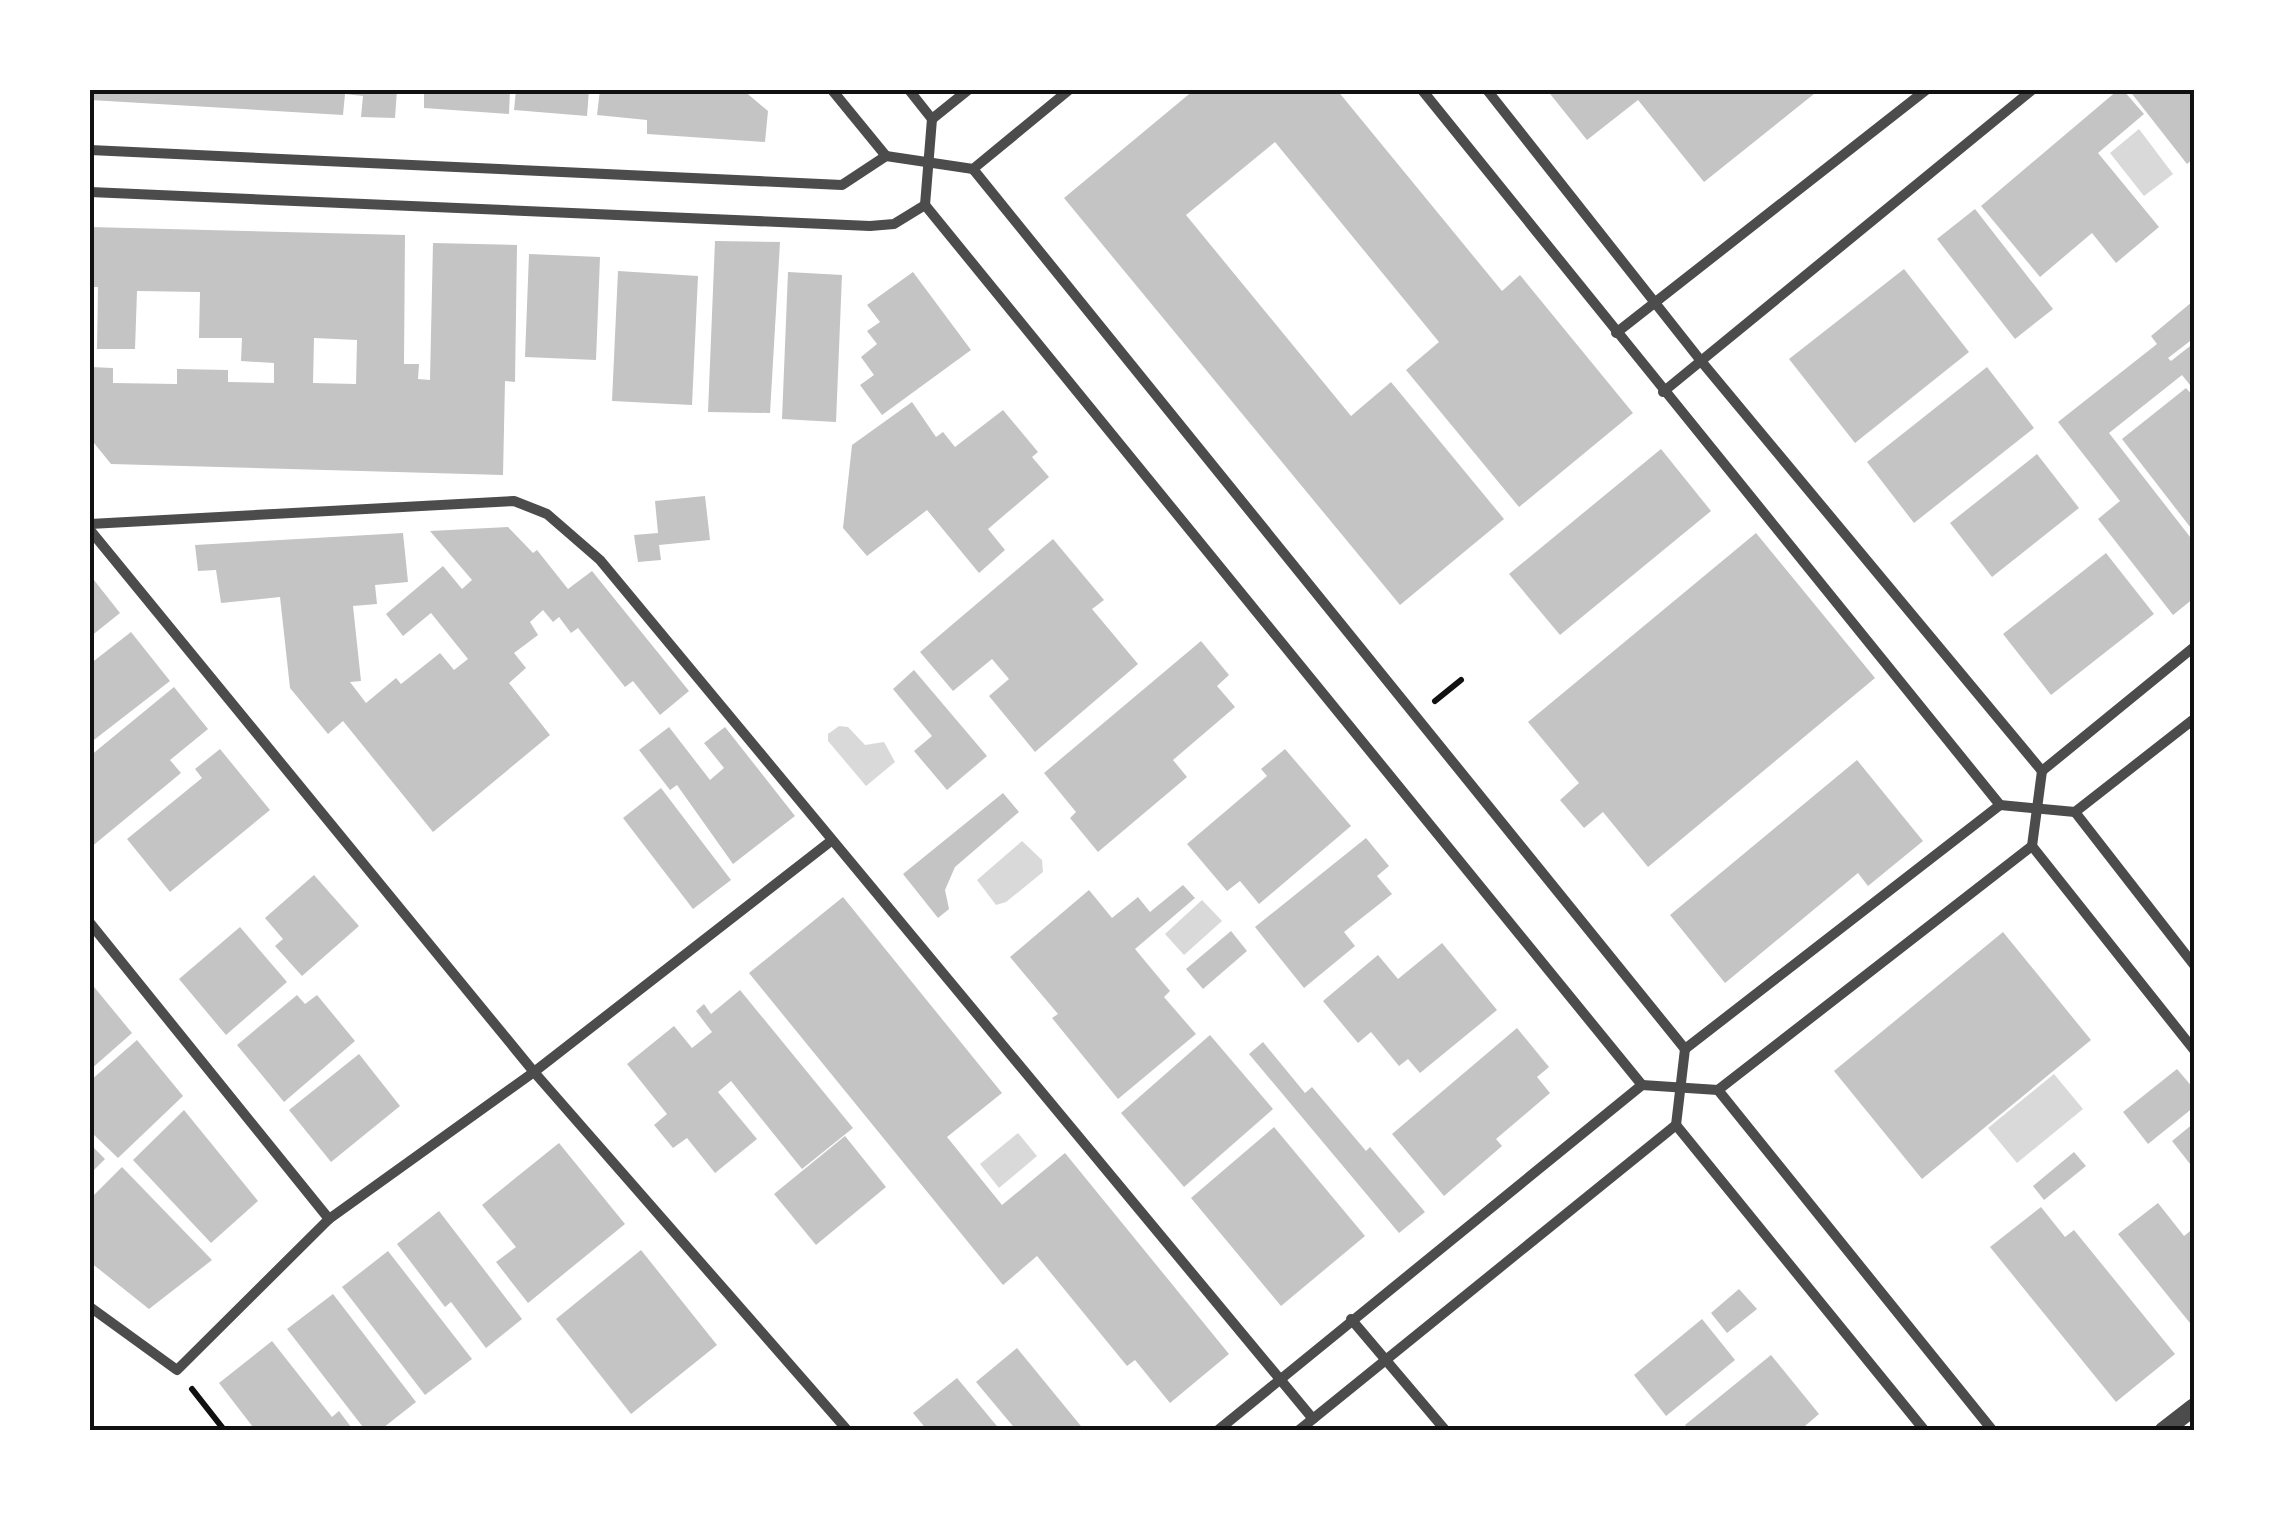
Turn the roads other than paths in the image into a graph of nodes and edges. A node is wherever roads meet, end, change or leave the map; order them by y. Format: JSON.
{"nodes":[{"id":1,"x":832,"y":90,"type":"edge"},
{"id":2,"x":909,"y":90,"type":"edge"},
{"id":3,"x":968,"y":90,"type":"edge"},
{"id":4,"x":1069,"y":90,"type":"edge"},
{"id":5,"x":1422,"y":90,"type":"edge"},
{"id":6,"x":1487,"y":90,"type":"edge"},
{"id":7,"x":1926,"y":90,"type":"edge"},
{"id":8,"x":2032,"y":90,"type":"edge"},
{"id":9,"x":932,"y":119,"type":"junction"},
{"id":10,"x":90,"y":150,"type":"edge"},
{"id":11,"x":886,"y":156,"type":"junction"},
{"id":12,"x":929,"y":160,"type":"junction"},
{"id":13,"x":972,"y":169,"type":"junction"},
{"id":14,"x":90,"y":192,"type":"edge"},
{"id":15,"x":925,"y":205,"type":"junction"},
{"id":16,"x":1656,"y":302,"type":"junction"},
{"id":17,"x":1616,"y":333,"type":"junction"},
{"id":18,"x":1702,"y":361,"type":"junction"},
{"id":19,"x":1663,"y":392,"type":"junction"},
{"id":20,"x":90,"y":527,"type":"edge"},
{"id":21,"x":2194,"y":647,"type":"edge"},
{"id":22,"x":2194,"y":719,"type":"edge"},
{"id":23,"x":2042,"y":771,"type":"junction"},
{"id":24,"x":2000,"y":805,"type":"junction"},
{"id":25,"x":2040,"y":809,"type":"junction"},
{"id":26,"x":2075,"y":812,"type":"junction"},
{"id":27,"x":831,"y":841,"type":"junction"},
{"id":28,"x":2032,"y":846,"type":"junction"},
{"id":29,"x":90,"y":923,"type":"edge"},
{"id":30,"x":2194,"y":965,"type":"edge"},
{"id":31,"x":1684,"y":1049,"type":"junction"},
{"id":32,"x":2194,"y":1050,"type":"edge"},
{"id":33,"x":534,"y":1072,"type":"junction"},
{"id":34,"x":1642,"y":1084,"type":"junction"},
{"id":35,"x":1681,"y":1087,"type":"junction"},
{"id":36,"x":1718,"y":1090,"type":"junction"},
{"id":37,"x":1676,"y":1125,"type":"junction"},
{"id":38,"x":329,"y":1219,"type":"junction"},
{"id":39,"x":90,"y":1307,"type":"edge"},
{"id":40,"x":1351,"y":1319,"type":"junction"},
{"id":41,"x":1387,"y":1358,"type":"junction"},
{"id":42,"x":1282,"y":1379,"type":"junction"},
{"id":43,"x":2194,"y":1407,"type":"edge"},
{"id":44,"x":1313,"y":1419,"type":"junction"},
{"id":45,"x":848,"y":1431,"type":"edge"},
{"id":46,"x":1216,"y":1431,"type":"edge"},
{"id":47,"x":1298,"y":1431,"type":"edge"},
{"id":48,"x":1446,"y":1431,"type":"edge"},
{"id":49,"x":1925,"y":1431,"type":"edge"},
{"id":50,"x":1994,"y":1431,"type":"edge"},
{"id":51,"x":2162,"y":1431,"type":"edge"}],
"edges":[{"from":1,"to":11,"type":"street"},
{"from":2,"to":9,"type":"street"},
{"from":3,"to":9,"type":"street"},
{"from":4,"to":13,"type":"street"},
{"from":5,"to":17,"type":"street"},
{"from":6,"to":16,"type":"street"},
{"from":7,"to":16,"type":"street"},
{"from":8,"to":18,"type":"street"},
{"from":9,"to":12,"type":"street"},
{"from":10,"to":11,"type":"street"},
{"from":11,"to":12,"type":"street"},
{"from":12,"to":13,"type":"street"},
{"from":12,"to":15,"type":"street"},
{"from":13,"to":31,"type":"street"},
{"from":14,"to":15,"type":"street"},
{"from":15,"to":34,"type":"street"},
{"from":16,"to":17,"type":"street"},
{"from":16,"to":18,"type":"street"},
{"from":17,"to":19,"type":"street"},
{"from":18,"to":19,"type":"street"},
{"from":18,"to":23,"type":"street"},
{"from":19,"to":24,"type":"street"},
{"from":20,"to":27,"type":"street"},
{"from":20,"to":33,"type":"street"},
{"from":21,"to":23,"type":"street"},
{"from":22,"to":26,"type":"street"},
{"from":23,"to":25,"type":"street"},
{"from":24,"to":25,"type":"street"},
{"from":24,"to":31,"type":"street"},
{"from":25,"to":26,"type":"street"},
{"from":25,"to":28,"type":"street"},
{"from":26,"to":30,"type":"street"},
{"from":27,"to":33,"type":"street"},
{"from":27,"to":42,"type":"street"},
{"from":28,"to":32,"type":"street"},
{"from":28,"to":36,"type":"street"},
{"from":29,"to":38,"type":"street"},
{"from":31,"to":35,"type":"street"},
{"from":33,"to":38,"type":"street"},
{"from":33,"to":45,"type":"street"},
{"from":34,"to":35,"type":"street"},
{"from":34,"to":40,"type":"street"},
{"from":35,"to":36,"type":"street"},
{"from":35,"to":37,"type":"street"},
{"from":36,"to":50,"type":"street"},
{"from":37,"to":41,"type":"street"},
{"from":37,"to":49,"type":"street"},
{"from":38,"to":39,"type":"street"},
{"from":40,"to":41,"type":"street"},
{"from":40,"to":42,"type":"street"},
{"from":41,"to":44,"type":"street"},
{"from":41,"to":48,"type":"street"},
{"from":42,"to":44,"type":"street"},
{"from":42,"to":46,"type":"street"},
{"from":43,"to":51,"type":"street"},
{"from":44,"to":47,"type":"street"}]}
